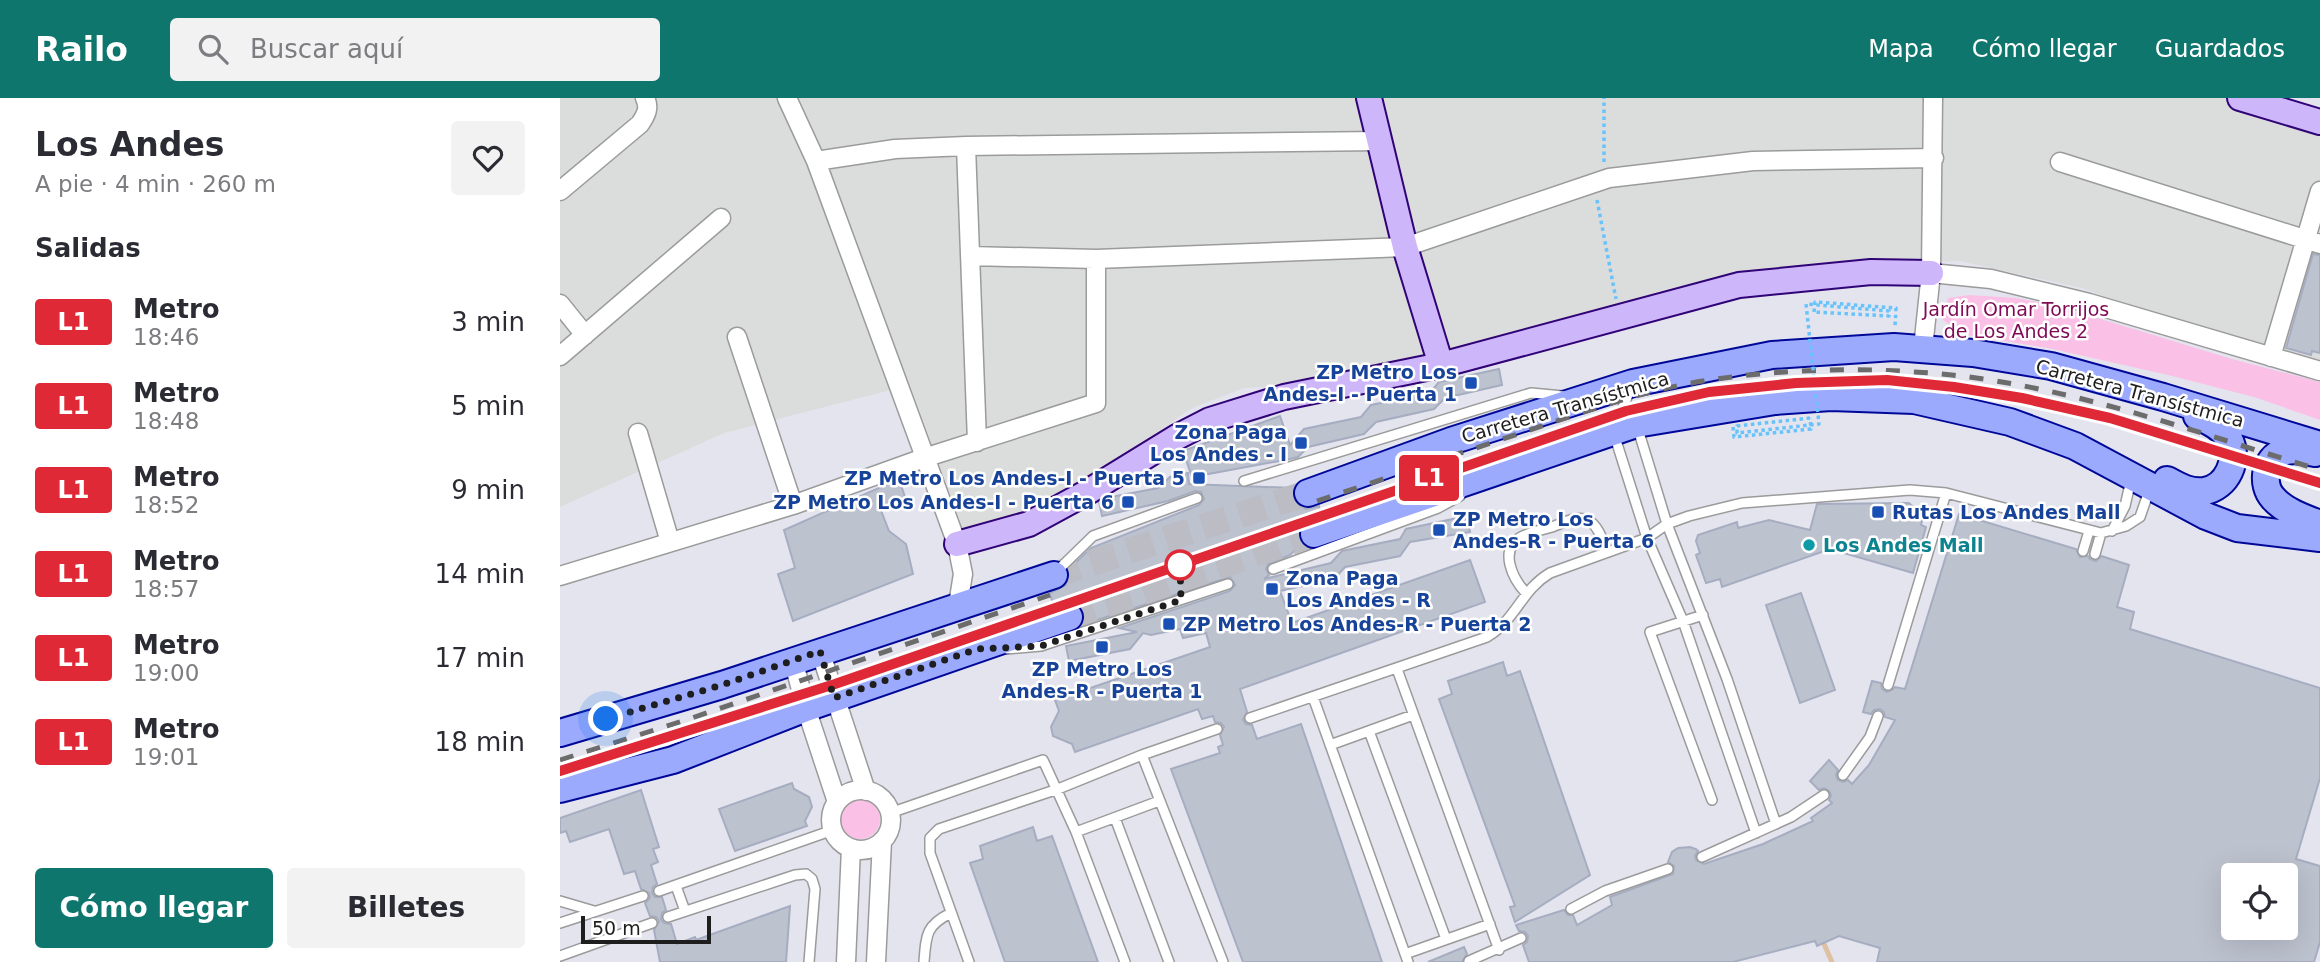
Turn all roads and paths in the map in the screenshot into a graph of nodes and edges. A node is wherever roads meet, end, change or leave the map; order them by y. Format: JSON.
{"nodes":[{"id":1,"x":645,"y":98,"type":"edge"},
{"id":2,"x":787,"y":98,"type":"edge"},
{"id":3,"x":1369,"y":98,"type":"edge"},
{"id":4,"x":1604,"y":98,"type":"edge"},
{"id":5,"x":1933,"y":98,"type":"edge"},
{"id":6,"x":2253,"y":100,"type":"edge"},
{"id":7,"x":2320,"y":122,"type":"edge"},
{"id":8,"x":1380,"y":141,"type":"junction"},
{"id":9,"x":967,"y":146,"type":"junction"},
{"id":10,"x":1934,"y":158,"type":"junction"},
{"id":11,"x":816,"y":161,"type":"junction"},
{"id":12,"x":2060,"y":162,"type":"dead end"},
{"id":13,"x":1599,"y":180,"type":"junction"},
{"id":14,"x":560,"y":191,"type":"edge"},
{"id":15,"x":2320,"y":191,"type":"edge"},
{"id":16,"x":721,"y":218,"type":"dead end"},
{"id":17,"x":2313,"y":241,"type":"edge"},
{"id":18,"x":1405,"y":247,"type":"junction"},
{"id":19,"x":971,"y":256,"type":"junction"},
{"id":20,"x":1096,"y":259,"type":"junction"},
{"id":21,"x":1931,"y":273,"type":"junction"},
{"id":22,"x":560,"y":304,"type":"edge"},
{"id":23,"x":1620,"y":318,"type":"junction"},
{"id":24,"x":585,"y":335,"type":"junction"},
{"id":25,"x":737,"y":337,"type":"dead end"},
{"id":26,"x":1894,"y":347,"type":"junction"},
{"id":27,"x":1923,"y":348,"type":"junction"},
{"id":28,"x":560,"y":356,"type":"edge"},
{"id":29,"x":2271,"y":357,"type":"junction"},
{"id":30,"x":1441,"y":365,"type":"junction"},
{"id":31,"x":2051,"y":366,"type":"junction"},
{"id":32,"x":2320,"y":371,"type":"edge"},
{"id":33,"x":1633,"y":383,"type":"junction"},
{"id":34,"x":1586,"y":398,"type":"junction"},
{"id":35,"x":1730,"y":408,"type":"junction"},
{"id":36,"x":1959,"y":409,"type":"junction"},
{"id":37,"x":1625,"y":427,"type":"junction"},
{"id":38,"x":638,"y":433,"type":"dead end"},
{"id":39,"x":977,"y":442,"type":"junction"},
{"id":40,"x":2320,"y":445,"type":"edge"},
{"id":41,"x":2320,"y":454,"type":"edge"},
{"id":42,"x":924,"y":458,"type":"junction"},
{"id":43,"x":1482,"y":476,"type":"junction"},
{"id":44,"x":1244,"y":481,"type":"dead end"},
{"id":45,"x":2141,"y":481,"type":"junction"},
{"id":46,"x":1308,"y":492,"type":"tunnel mouth"},
{"id":47,"x":1946,"y":493,"type":"junction"},
{"id":48,"x":1198,"y":498,"type":"dead end"},
{"id":49,"x":793,"y":505,"type":"junction"},
{"id":50,"x":1667,"y":524,"type":"junction"},
{"id":51,"x":2320,"y":524,"type":"edge"},
{"id":52,"x":2089,"y":531,"type":"junction"},
{"id":53,"x":2112,"y":531,"type":"junction"},
{"id":54,"x":2101,"y":533,"type":"junction"},
{"id":55,"x":1314,"y":534,"type":"tunnel mouth"},
{"id":56,"x":1647,"y":538,"type":"junction"},
{"id":57,"x":2320,"y":538,"type":"edge"},
{"id":58,"x":670,"y":542,"type":"junction"},
{"id":59,"x":957,"y":544,"type":"junction"},
{"id":60,"x":2083,"y":551,"type":"dead end"},
{"id":61,"x":1607,"y":552,"type":"junction"},
{"id":62,"x":2095,"y":554,"type":"dead end"},
{"id":63,"x":1273,"y":569,"type":"dead end"},
{"id":64,"x":1054,"y":575,"type":"joint"},
{"id":65,"x":560,"y":576,"type":"edge"},
{"id":66,"x":1228,"y":584,"type":"dead end"},
{"id":67,"x":1526,"y":593,"type":"junction"},
{"id":68,"x":958,"y":606,"type":"junction"},
{"id":69,"x":1703,"y":615,"type":"junction"},
{"id":70,"x":1069,"y":617,"type":"tunnel mouth"},
{"id":71,"x":1683,"y":621,"type":"junction"},
{"id":72,"x":977,"y":649,"type":"junction"},
{"id":73,"x":820,"y":651,"type":"junction"},
{"id":74,"x":793,"y":660,"type":"junction"},
{"id":75,"x":1397,"y":669,"type":"junction"},
{"id":76,"x":1888,"y":685,"type":"dead end"},
{"id":77,"x":1313,"y":697,"type":"junction"},
{"id":78,"x":834,"y":698,"type":"junction"},
{"id":79,"x":806,"y":708,"type":"junction"},
{"id":80,"x":1413,"y":715,"type":"junction"},
{"id":81,"x":1878,"y":716,"type":"dead end"},
{"id":82,"x":1250,"y":719,"type":"dead end"},
{"id":83,"x":1217,"y":729,"type":"dead end"},
{"id":84,"x":1369,"y":731,"type":"junction"},
{"id":85,"x":560,"y":733,"type":"edge"},
{"id":86,"x":1331,"y":745,"type":"junction"},
{"id":87,"x":1142,"y":755,"type":"junction"},
{"id":88,"x":1843,"y":775,"type":"dead end"},
{"id":89,"x":560,"y":789,"type":"edge"},
{"id":90,"x":1058,"y":789,"type":"junction"},
{"id":91,"x":866,"y":791,"type":"junction"},
{"id":92,"x":1824,"y":795,"type":"dead end"},
{"id":93,"x":1712,"y":800,"type":"dead end"},
{"id":94,"x":1159,"y":801,"type":"junction"},
{"id":95,"x":837,"y":802,"type":"junction"},
{"id":96,"x":890,"y":813,"type":"junction"},
{"id":97,"x":1115,"y":818,"type":"junction"},
{"id":98,"x":1776,"y":824,"type":"junction"},
{"id":99,"x":833,"y":830,"type":"junction"},
{"id":100,"x":1076,"y":832,"type":"junction"},
{"id":101,"x":1756,"y":833,"type":"junction"},
{"id":102,"x":883,"y":841,"type":"junction"},
{"id":103,"x":851,"y":848,"type":"junction"},
{"id":104,"x":1702,"y":857,"type":"dead end"},
{"id":105,"x":1668,"y":869,"type":"dead end"},
{"id":106,"x":676,"y":886,"type":"junction"},
{"id":107,"x":660,"y":891,"type":"dead end"},
{"id":108,"x":643,"y":896,"type":"dead end"},
{"id":109,"x":560,"y":901,"type":"edge"},
{"id":110,"x":1571,"y":909,"type":"dead end"},
{"id":111,"x":594,"y":911,"type":"junction"},
{"id":112,"x":685,"y":911,"type":"junction"},
{"id":113,"x":951,"y":913,"type":"junction"},
{"id":114,"x":668,"y":917,"type":"dead end"},
{"id":115,"x":560,"y":923,"type":"edge"},
{"id":116,"x":652,"y":923,"type":"dead end"},
{"id":117,"x":1490,"y":924,"type":"junction"},
{"id":118,"x":1521,"y":938,"type":"dead end"},
{"id":119,"x":1446,"y":939,"type":"junction"},
{"id":120,"x":1499,"y":950,"type":"junction"},
{"id":121,"x":560,"y":956,"type":"edge"},
{"id":122,"x":1407,"y":958,"type":"edge"},
{"id":123,"x":1469,"y":961,"type":"edge"},
{"id":124,"x":810,"y":962,"type":"edge"},
{"id":125,"x":846,"y":962,"type":"edge"},
{"id":126,"x":876,"y":962,"type":"edge"},
{"id":127,"x":924,"y":962,"type":"edge"},
{"id":128,"x":969,"y":962,"type":"edge"},
{"id":129,"x":1125,"y":962,"type":"edge"},
{"id":130,"x":1169,"y":962,"type":"edge"},
{"id":131,"x":1223,"y":962,"type":"edge"}],
"edges":[{"from":1,"to":14,"type":"street"},
{"from":2,"to":11,"type":"street"},
{"from":3,"to":8,"type":"street"},
{"from":4,"to":13,"type":"path"},
{"from":5,"to":10,"type":"street"},
{"from":6,"to":7,"type":"street"},
{"from":8,"to":9,"type":"street"},
{"from":8,"to":18,"type":"street"},
{"from":9,"to":11,"type":"street"},
{"from":9,"to":19,"type":"street"},
{"from":10,"to":13,"type":"street"},
{"from":10,"to":21,"type":"street"},
{"from":11,"to":42,"type":"street"},
{"from":12,"to":17,"type":"street"},
{"from":13,"to":18,"type":"street"},
{"from":13,"to":23,"type":"path"},
{"from":15,"to":17,"type":"street"},
{"from":16,"to":24,"type":"street"},
{"from":17,"to":29,"type":"street"},
{"from":18,"to":20,"type":"street"},
{"from":18,"to":30,"type":"street"},
{"from":19,"to":20,"type":"street"},
{"from":19,"to":39,"type":"street"},
{"from":20,"to":39,"type":"street"},
{"from":21,"to":23,"type":"street"},
{"from":21,"to":27,"type":"street"},
{"from":21,"to":29,"type":"street"},
{"from":22,"to":24,"type":"street"},
{"from":23,"to":30,"type":"street"},
{"from":24,"to":28,"type":"street"},
{"from":25,"to":49,"type":"street"},
{"from":26,"to":27,"type":"main road","name":"Carretera Transístmica"},
{"from":26,"to":33,"type":"main road","name":"Carretera Transístmica"},
{"from":26,"to":35,"type":"path","bridge":true},
{"from":27,"to":31,"type":"main road","name":"Carretera Transístmica"},
{"from":29,"to":32,"type":"street"},
{"from":30,"to":59,"type":"street"},
{"from":31,"to":36,"type":"main road"},
{"from":31,"to":40,"type":"main road","name":"Carretera Transístmica"},
{"from":33,"to":34,"type":"main road","name":"Carretera Transístmica"},
{"from":33,"to":37,"type":"lane"},
{"from":34,"to":44,"type":"lane"},
{"from":34,"to":46,"type":"main road","name":"Carretera Transístmica"},
{"from":35,"to":36,"type":"main road","name":"Carretera Transístmica"},
{"from":35,"to":37,"type":"main road","name":"Carretera Transístmica"},
{"from":36,"to":45,"type":"main road","name":"Carretera Transístmica"},
{"from":37,"to":43,"type":"main road","name":"Carretera Transístmica"},
{"from":37,"to":50,"type":"lane"},
{"from":37,"to":56,"type":"lane"},
{"from":38,"to":58,"type":"street"},
{"from":39,"to":42,"type":"street"},
{"from":41,"to":51,"type":"main road"},
{"from":42,"to":49,"type":"street"},
{"from":42,"to":59,"type":"street"},
{"from":43,"to":55,"type":"main road","name":"Carretera Transístmica"},
{"from":43,"to":63,"type":"lane"},
{"from":45,"to":53,"type":"lane"},
{"from":45,"to":53,"type":"lane"},
{"from":45,"to":57,"type":"main road","name":"Carretera Transístmica"},
{"from":47,"to":50,"type":"lane"},
{"from":47,"to":52,"type":"lane"},
{"from":47,"to":76,"type":"lane"},
{"from":48,"to":64,"type":"lane"},
{"from":49,"to":58,"type":"street"},
{"from":50,"to":56,"type":"lane"},
{"from":50,"to":69,"type":"lane"},
{"from":52,"to":54,"type":"lane"},
{"from":52,"to":60,"type":"lane"},
{"from":53,"to":54,"type":"lane"},
{"from":54,"to":62,"type":"lane"},
{"from":56,"to":61,"type":"lane"},
{"from":56,"to":71,"type":"lane"},
{"from":58,"to":65,"type":"street"},
{"from":59,"to":68,"type":"street"},
{"from":61,"to":67,"type":"lane"},
{"from":61,"to":67,"type":"lane"},
{"from":64,"to":68,"type":"main road"},
{"from":66,"to":72,"type":"lane"},
{"from":67,"to":75,"type":"lane"},
{"from":68,"to":73,"type":"main road"},
{"from":69,"to":71,"type":"lane"},
{"from":69,"to":98,"type":"lane"},
{"from":70,"to":72,"type":"main road"},
{"from":71,"to":93,"type":"lane"},
{"from":71,"to":101,"type":"lane"},
{"from":72,"to":78,"type":"main road"},
{"from":73,"to":74,"type":"main road"},
{"from":73,"to":78,"type":"street"},
{"from":74,"to":79,"type":"street"},
{"from":74,"to":85,"type":"main road"},
{"from":75,"to":77,"type":"lane"},
{"from":75,"to":80,"type":"lane"},
{"from":77,"to":82,"type":"lane"},
{"from":77,"to":86,"type":"lane"},
{"from":78,"to":79,"type":"main road"},
{"from":78,"to":91,"type":"street"},
{"from":79,"to":89,"type":"main road"},
{"from":79,"to":95,"type":"street"},
{"from":80,"to":84,"type":"lane"},
{"from":80,"to":117,"type":"lane"},
{"from":81,"to":88,"type":"lane"},
{"from":83,"to":87,"type":"lane"},
{"from":84,"to":86,"type":"lane"},
{"from":84,"to":119,"type":"lane"},
{"from":86,"to":122,"type":"lane"},
{"from":87,"to":90,"type":"lane"},
{"from":87,"to":94,"type":"lane"},
{"from":90,"to":96,"type":"lane"},
{"from":90,"to":100,"type":"lane"},
{"from":90,"to":113,"type":"lane"},
{"from":91,"to":95,"type":"street"},
{"from":91,"to":96,"type":"street"},
{"from":92,"to":98,"type":"lane"},
{"from":94,"to":97,"type":"lane"},
{"from":94,"to":131,"type":"lane"},
{"from":95,"to":99,"type":"street"},
{"from":96,"to":102,"type":"street"},
{"from":97,"to":100,"type":"lane"},
{"from":97,"to":130,"type":"lane"},
{"from":98,"to":101,"type":"lane"},
{"from":99,"to":103,"type":"street"},
{"from":99,"to":106,"type":"lane"},
{"from":100,"to":129,"type":"lane"},
{"from":101,"to":104,"type":"lane"},
{"from":102,"to":103,"type":"street"},
{"from":102,"to":126,"type":"street"},
{"from":103,"to":125,"type":"street"},
{"from":105,"to":110,"type":"lane"},
{"from":106,"to":107,"type":"lane"},
{"from":106,"to":112,"type":"lane"},
{"from":108,"to":111,"type":"lane"},
{"from":109,"to":111,"type":"lane"},
{"from":111,"to":115,"type":"lane"},
{"from":112,"to":114,"type":"lane"},
{"from":112,"to":124,"type":"lane"},
{"from":113,"to":127,"type":"lane"},
{"from":113,"to":128,"type":"lane"},
{"from":116,"to":121,"type":"lane"},
{"from":117,"to":119,"type":"lane"},
{"from":117,"to":120,"type":"lane"},
{"from":118,"to":120,"type":"lane"},
{"from":119,"to":122,"type":"lane"},
{"from":120,"to":123,"type":"lane"}]}
